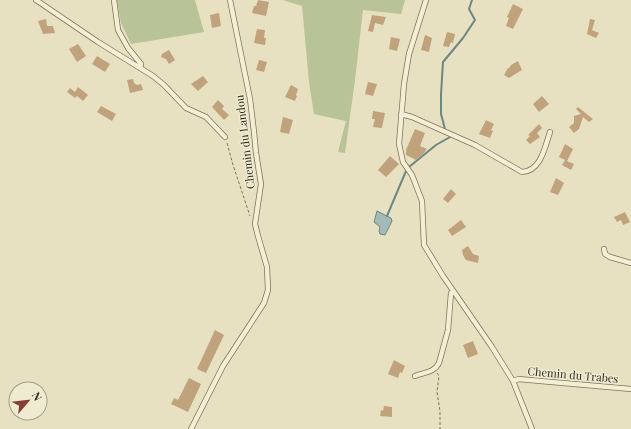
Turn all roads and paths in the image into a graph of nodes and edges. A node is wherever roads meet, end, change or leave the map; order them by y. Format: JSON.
{"nodes":[{"id":1,"x":36,"y":0,"type":"edge"},
{"id":2,"x":114,"y":0,"type":"edge"},
{"id":3,"x":230,"y":0,"type":"edge"},
{"id":4,"x":426,"y":0,"type":"edge"},
{"id":5,"x":140,"y":68,"type":"junction"},
{"id":6,"x":401,"y":114,"type":"junction"},
{"id":7,"x":550,"y":132,"type":"dead end"},
{"id":8,"x":225,"y":137,"type":"joint"},
{"id":9,"x":255,"y":220,"type":"junction"},
{"id":10,"x":604,"y":249,"type":"dead end"},
{"id":11,"x":631,"y":263,"type":"edge"},
{"id":12,"x":453,"y":292,"type":"junction"},
{"id":13,"x":435,"y":369,"type":"junction"},
{"id":14,"x":415,"y":376,"type":"dead end"},
{"id":15,"x":513,"y":381,"type":"junction"},
{"id":16,"x":631,"y":389,"type":"edge"},
{"id":17,"x":191,"y":429,"type":"edge"},
{"id":18,"x":440,"y":429,"type":"edge"},
{"id":19,"x":532,"y":429,"type":"edge"}],
"edges":[{"from":1,"to":5,"type":"street"},
{"from":2,"to":5,"type":"street"},
{"from":3,"to":9,"type":"street","name":"Chemin du Landou"},
{"from":4,"to":6,"type":"street"},
{"from":5,"to":8,"type":"street"},
{"from":6,"to":7,"type":"street"},
{"from":6,"to":12,"type":"street"},
{"from":8,"to":9,"type":"path"},
{"from":9,"to":17,"type":"street","name":"Chemin du Landou"},
{"from":10,"to":11,"type":"street"},
{"from":12,"to":13,"type":"street"},
{"from":12,"to":15,"type":"street"},
{"from":13,"to":14,"type":"street"},
{"from":13,"to":18,"type":"path"},
{"from":15,"to":16,"type":"street","name":"Chemin du Trabes"},
{"from":15,"to":19,"type":"street"}]}
